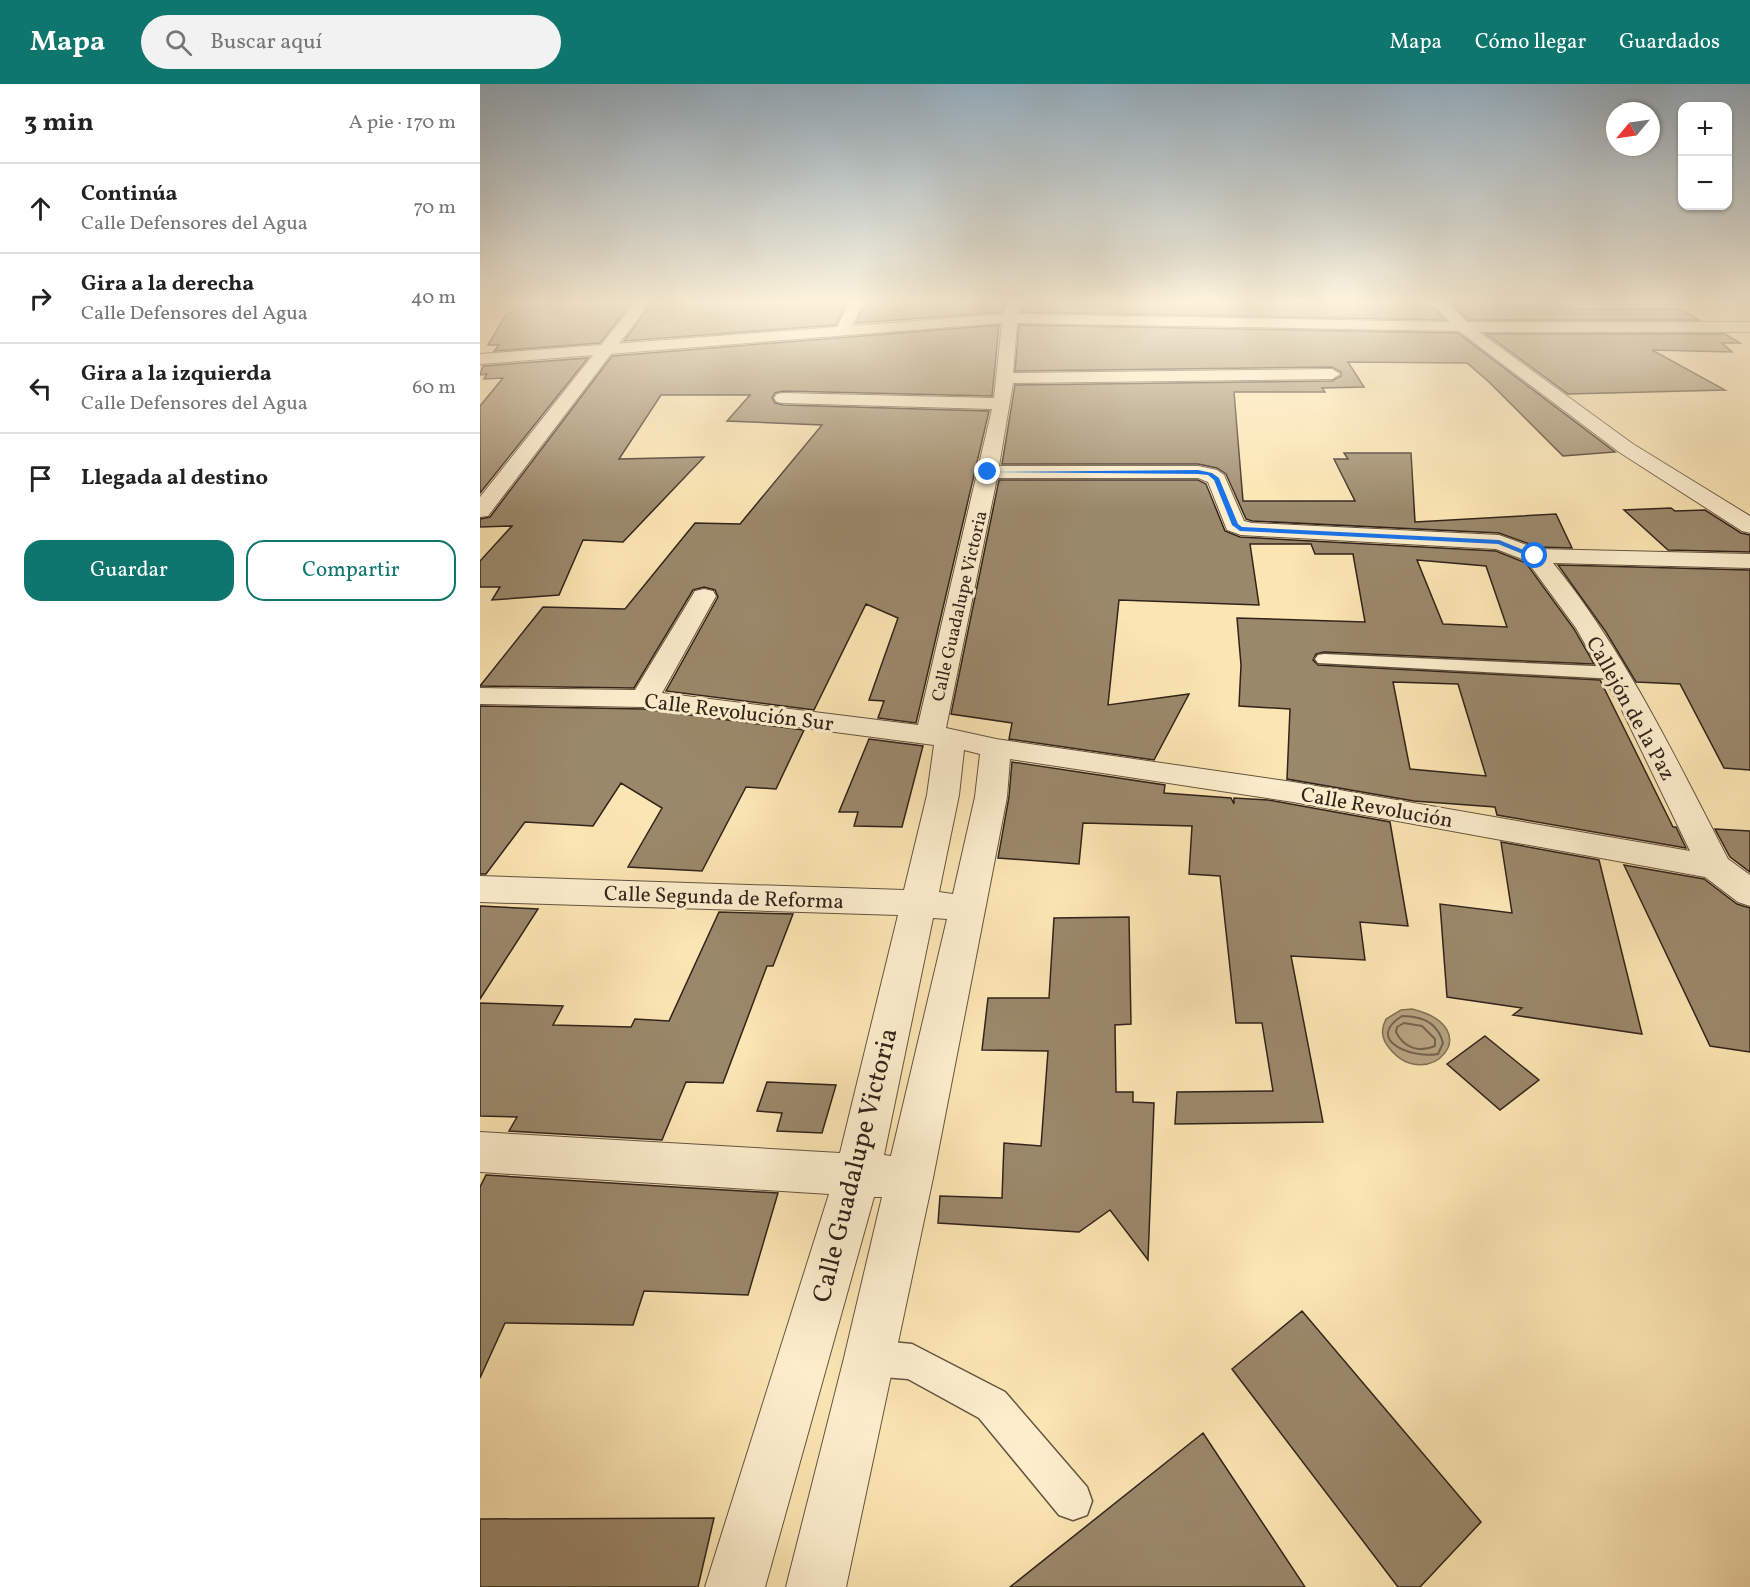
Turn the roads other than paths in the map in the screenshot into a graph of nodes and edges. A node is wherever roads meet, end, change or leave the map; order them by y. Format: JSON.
{"nodes":[{"id":1,"x":591,"y":370,"type":"edge"},
{"id":2,"x":1006,"y":370,"type":"edge"},
{"id":3,"x":1521,"y":370,"type":"edge"},
{"id":4,"x":1332,"y":374,"type":"dead end"},
{"id":5,"x":1005,"y":378,"type":"junction"},
{"id":6,"x":783,"y":398,"type":"dead end"},
{"id":7,"x":1002,"y":404,"type":"junction"},
{"id":8,"x":988,"y":472,"type":"junction"},
{"id":9,"x":480,"y":511,"type":"edge"},
{"id":10,"x":1750,"y":526,"type":"edge"},
{"id":11,"x":1535,"y":556,"type":"junction"},
{"id":12,"x":1750,"y":561,"type":"edge"},
{"id":13,"x":704,"y":596,"type":"dead end"},
{"id":14,"x":1324,"y":659,"type":"dead end"},
{"id":15,"x":1616,"y":673,"type":"junction"},
{"id":16,"x":480,"y":696,"type":"edge"},
{"id":17,"x":644,"y":699,"type":"junction"},
{"id":18,"x":940,"y":737,"type":"junction"},
{"id":19,"x":996,"y":748,"type":"junction"},
{"id":20,"x":1715,"y":867,"type":"junction"},
{"id":21,"x":480,"y":889,"type":"edge"},
{"id":22,"x":1750,"y":893,"type":"edge"},
{"id":23,"x":917,"y":903,"type":"junction"},
{"id":24,"x":967,"y":908,"type":"junction"},
{"id":25,"x":480,"y":1152,"type":"edge"},
{"id":26,"x":857,"y":1176,"type":"junction"},
{"id":27,"x":910,"y":1178,"type":"junction"},
{"id":28,"x":870,"y":1358,"type":"junction"},
{"id":29,"x":1072,"y":1501,"type":"dead end"},
{"id":30,"x":735,"y":1587,"type":"edge"},
{"id":31,"x":816,"y":1587,"type":"edge"}],
"edges":[{"from":1,"to":9,"type":"street"},
{"from":2,"to":5,"type":"street","name":"Calle Guadalupe Victoria"},
{"from":3,"to":10,"type":"street"},
{"from":4,"to":5,"type":"street"},
{"from":5,"to":7,"type":"street","name":"Calle Guadalupe Victoria"},
{"from":6,"to":7,"type":"street"},
{"from":7,"to":8,"type":"street","name":"Calle Guadalupe Victoria"},
{"from":8,"to":11,"type":"street"},
{"from":8,"to":18,"type":"street","name":"Calle Guadalupe Victoria"},
{"from":11,"to":12,"type":"street"},
{"from":11,"to":15,"type":"street","name":"Callejón de la Paz"},
{"from":13,"to":17,"type":"street"},
{"from":14,"to":15,"type":"lane"},
{"from":15,"to":20,"type":"street","name":"Callejón de la Paz"},
{"from":16,"to":17,"type":"street","name":"Calle Revolución Sur"},
{"from":17,"to":18,"type":"street","name":"Calle Revolución Sur"},
{"from":18,"to":19,"type":"street","name":"Calle Revolución Sur"},
{"from":18,"to":23,"type":"street","name":"Calle Guadalupe Victoria"},
{"from":19,"to":20,"type":"street","name":"Calle Revolución"},
{"from":19,"to":24,"type":"street"},
{"from":20,"to":22,"type":"street","name":"Calle Revolución"},
{"from":21,"to":23,"type":"street","name":"Calle Segunda de Reforma"},
{"from":23,"to":24,"type":"street","name":"Calle Segunda de Reforma"},
{"from":23,"to":26,"type":"street","name":"Calle Guadalupe Victoria"},
{"from":24,"to":27,"type":"street"},
{"from":25,"to":26,"type":"street"},
{"from":26,"to":27,"type":"street"},
{"from":26,"to":30,"type":"street","name":"Calle Guadalupe Victoria"},
{"from":27,"to":28,"type":"street"},
{"from":28,"to":29,"type":"lane"},
{"from":28,"to":31,"type":"street"}]}
